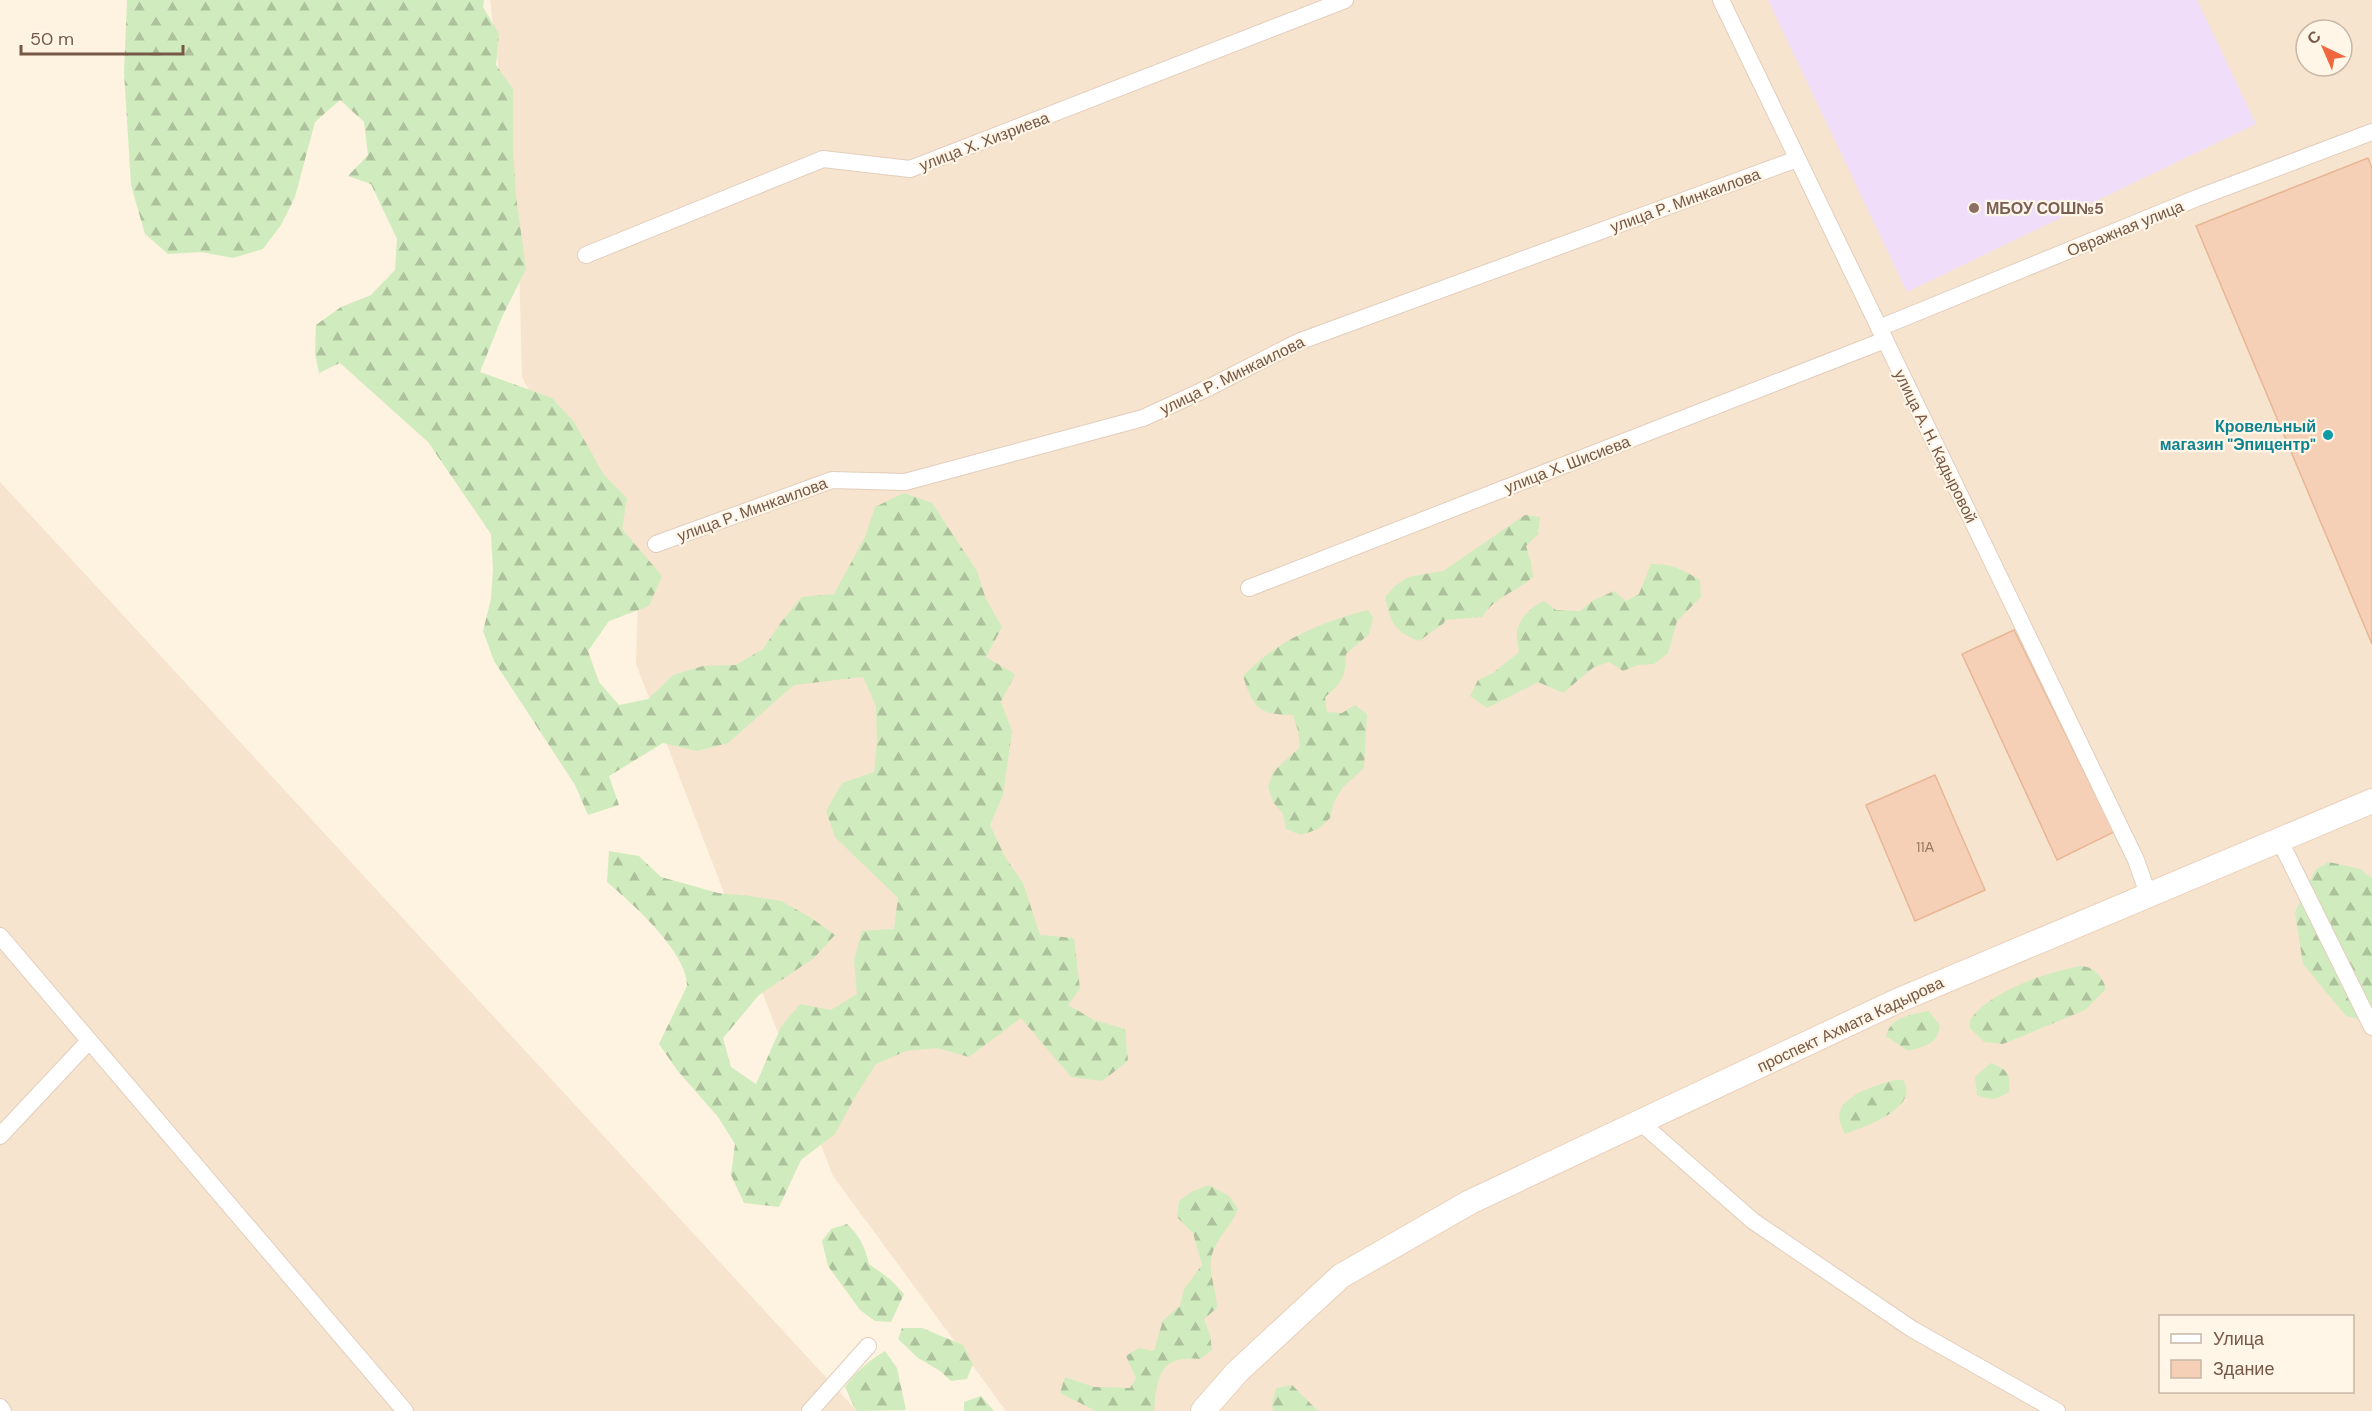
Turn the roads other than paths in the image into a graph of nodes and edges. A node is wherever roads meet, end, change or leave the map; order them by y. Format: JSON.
{"nodes":[{"id":1,"x":1345,"y":0,"type":"edge"},
{"id":2,"x":1721,"y":0,"type":"edge"},
{"id":3,"x":2372,"y":132,"type":"edge"},
{"id":4,"x":1797,"y":159,"type":"junction"},
{"id":5,"x":586,"y":255,"type":"dead end"},
{"id":6,"x":1882,"y":334,"type":"junction"},
{"id":7,"x":656,"y":544,"type":"dead end"},
{"id":8,"x":1249,"y":588,"type":"dead end"},
{"id":9,"x":2372,"y":801,"type":"edge"},
{"id":10,"x":2279,"y":839,"type":"junction"},
{"id":11,"x":2148,"y":894,"type":"junction"},
{"id":12,"x":0,"y":936,"type":"edge"},
{"id":13,"x":2372,"y":1027,"type":"edge"},
{"id":14,"x":90,"y":1041,"type":"junction"},
{"id":15,"x":1640,"y":1122,"type":"junction"},
{"id":16,"x":0,"y":1136,"type":"edge"},
{"id":17,"x":868,"y":1346,"type":"dead end"},
{"id":18,"x":0,"y":1407,"type":"edge"},
{"id":19,"x":3,"y":1411,"type":"edge"},
{"id":20,"x":405,"y":1411,"type":"edge"},
{"id":21,"x":810,"y":1411,"type":"edge"},
{"id":22,"x":1203,"y":1411,"type":"edge"},
{"id":23,"x":2057,"y":1411,"type":"edge"}],
"edges":[{"from":1,"to":5,"type":"street","name":"улица Х. Хизриева"},
{"from":2,"to":4,"type":"street","name":"улица А. Н. Кадыровой"},
{"from":3,"to":6,"type":"street","name":"Овражная улица"},
{"from":4,"to":6,"type":"street","name":"улица А. Н. Кадыровой"},
{"from":4,"to":7,"type":"street","name":"улица Р. Минкаилова"},
{"from":6,"to":8,"type":"street","name":"улица Х. Шисиева"},
{"from":6,"to":11,"type":"street","name":"улица А. Н. Кадыровой"},
{"from":9,"to":10,"type":"street","name":"проспект Ахмата Кадырова"},
{"from":10,"to":11,"type":"street","name":"проспект Ахмата Кадырова"},
{"from":10,"to":13,"type":"street"},
{"from":11,"to":15,"type":"street","name":"проспект Ахмата Кадырова"},
{"from":12,"to":14,"type":"street"},
{"from":14,"to":16,"type":"street"},
{"from":14,"to":20,"type":"street"},
{"from":15,"to":22,"type":"street","name":"проспект Ахмата Кадырова"},
{"from":15,"to":23,"type":"street"},
{"from":17,"to":21,"type":"street"},
{"from":18,"to":19,"type":"street"}]}
